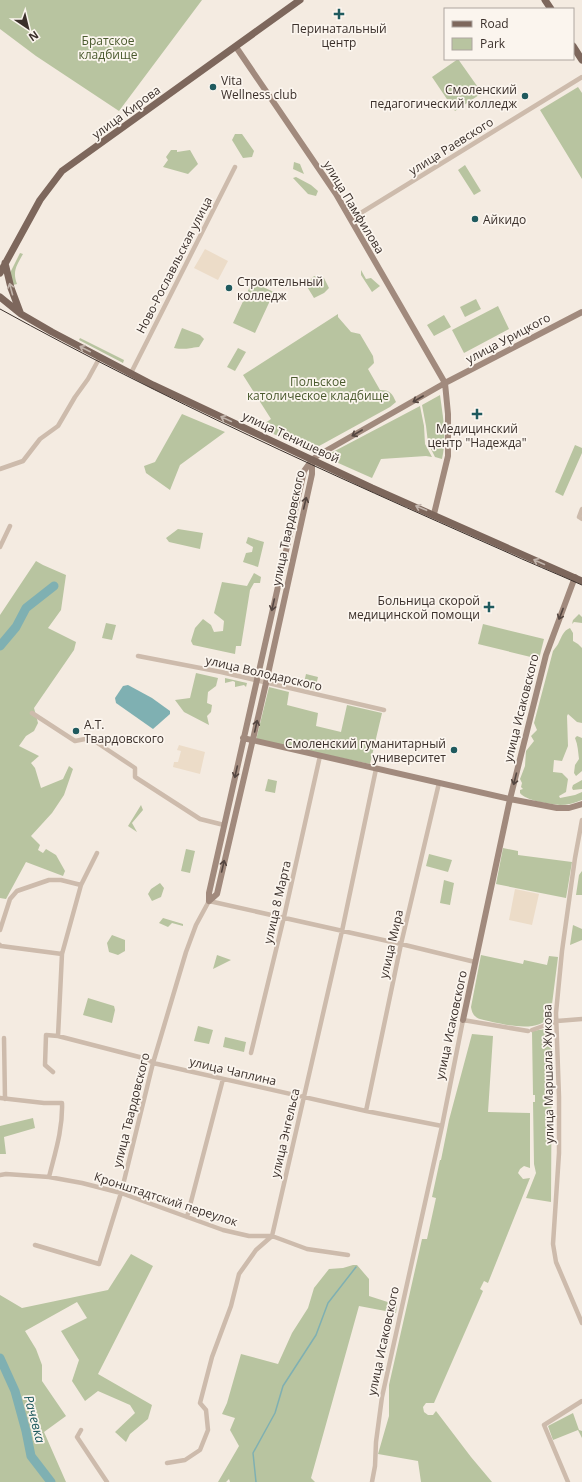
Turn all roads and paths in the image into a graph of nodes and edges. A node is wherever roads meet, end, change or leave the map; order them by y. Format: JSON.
{"nodes":[{"id":1,"x":300,"y":0,"type":"edge"},
{"id":2,"x":236,"y":47,"type":"junction"},
{"id":3,"x":574,"y":48,"type":"edge"},
{"id":4,"x":582,"y":60,"type":"edge"},
{"id":5,"x":582,"y":77,"type":"edge"},
{"id":6,"x":235,"y":167,"type":"dead end"},
{"id":7,"x":350,"y":219,"type":"junction"},
{"id":8,"x":3,"y":265,"type":"edge"},
{"id":9,"x":0,"y":273,"type":"edge"},
{"id":10,"x":0,"y":297,"type":"edge"},
{"id":11,"x":0,"y":304,"type":"edge"},
{"id":12,"x":582,"y":312,"type":"edge"},
{"id":13,"x":21,"y":314,"type":"junction"},
{"id":14,"x":100,"y":357,"type":"junction"},
{"id":15,"x":131,"y":373,"type":"junction"},
{"id":16,"x":445,"y":384,"type":"junction"},
{"id":17,"x":312,"y":460,"type":"junction"},
{"id":18,"x":0,"y":469,"type":"edge"},
{"id":19,"x":582,"y":509,"type":"edge"},
{"id":20,"x":434,"y":514,"type":"junction"},
{"id":21,"x":582,"y":519,"type":"edge"},
{"id":22,"x":10,"y":526,"type":"dead end"},
{"id":23,"x":0,"y":547,"type":"edge"},
{"id":24,"x":575,"y":577,"type":"junction"},
{"id":25,"x":582,"y":581,"type":"edge"},
{"id":26,"x":277,"y":585,"type":"junction"},
{"id":27,"x":286,"y":588,"type":"junction"},
{"id":28,"x":138,"y":656,"type":"dead end"},
{"id":29,"x":256,"y":680,"type":"junction"},
{"id":30,"x":266,"y":683,"type":"junction"},
{"id":31,"x":384,"y":710,"type":"dead end"},
{"id":32,"x":32,"y":713,"type":"dead end"},
{"id":33,"x":243,"y":738,"type":"junction"},
{"id":34,"x":252,"y":741,"type":"junction"},
{"id":35,"x":320,"y":756,"type":"junction"},
{"id":36,"x":376,"y":769,"type":"junction"},
{"id":37,"x":440,"y":783,"type":"junction"},
{"id":38,"x":510,"y":799,"type":"junction"},
{"id":39,"x":582,"y":804,"type":"edge"},
{"id":40,"x":582,"y":820,"type":"edge"},
{"id":41,"x":224,"y":825,"type":"junction"},
{"id":42,"x":97,"y":853,"type":"dead end"},
{"id":43,"x":81,"y":885,"type":"junction"},
{"id":44,"x":209,"y":901,"type":"junction"},
{"id":45,"x":284,"y":917,"type":"junction"},
{"id":46,"x":0,"y":930,"type":"edge"},
{"id":47,"x":342,"y":930,"type":"junction"},
{"id":48,"x":401,"y":944,"type":"junction"},
{"id":49,"x":0,"y":945,"type":"edge"},
{"id":50,"x":62,"y":954,"type":"junction"},
{"id":51,"x":475,"y":962,"type":"junction"},
{"id":52,"x":582,"y":1019,"type":"edge"},
{"id":53,"x":464,"y":1020,"type":"junction"},
{"id":54,"x":557,"y":1021,"type":"junction"},
{"id":55,"x":58,"y":1036,"type":"junction"},
{"id":56,"x":4,"y":1038,"type":"dead end"},
{"id":57,"x":251,"y":1053,"type":"dead end"},
{"id":58,"x":154,"y":1064,"type":"junction"},
{"id":59,"x":53,"y":1072,"type":"dead end"},
{"id":60,"x":223,"y":1079,"type":"junction"},
{"id":61,"x":304,"y":1097,"type":"junction"},
{"id":62,"x":2,"y":1099,"type":"edge"},
{"id":63,"x":366,"y":1111,"type":"junction"},
{"id":64,"x":442,"y":1126,"type":"junction"},
{"id":65,"x":0,"y":1175,"type":"edge"},
{"id":66,"x":49,"y":1177,"type":"junction"},
{"id":67,"x":121,"y":1193,"type":"junction"},
{"id":68,"x":187,"y":1217,"type":"junction"},
{"id":69,"x":272,"y":1236,"type":"junction"},
{"id":70,"x":35,"y":1245,"type":"dead end"},
{"id":71,"x":348,"y":1255,"type":"dead end"},
{"id":72,"x":582,"y":1323,"type":"edge"},
{"id":73,"x":582,"y":1401,"type":"edge"},
{"id":74,"x":81,"y":1430,"type":"dead end"},
{"id":75,"x":167,"y":1463,"type":"dead end"},
{"id":76,"x":107,"y":1482,"type":"edge"},
{"id":77,"x":372,"y":1482,"type":"edge"},
{"id":78,"x":568,"y":1482,"type":"edge"}],
"edges":[{"from":1,"to":2,"type":"main road","name":"улица Кирова"},
{"from":2,"to":7,"type":"street","name":"улица Памфилова"},
{"from":2,"to":8,"type":"main road","name":"улица Кирова"},
{"from":3,"to":4,"type":"main road"},
{"from":5,"to":7,"type":"street","name":"улица Раевского"},
{"from":6,"to":15,"type":"street","name":"Ново-Рославльская улица"},
{"from":7,"to":16,"type":"street","name":"улица Памфилова"},
{"from":8,"to":9,"type":"main road","name":"улица Кирова"},
{"from":13,"to":8,"type":"main road","one_way":true},
{"from":10,"to":13,"type":"main road","name":"улица Тенишевой"},
{"from":11,"to":13,"type":"main road"},
{"from":12,"to":16,"type":"street","name":"улица Урицкого"},
{"from":14,"to":13,"type":"main road","name":"улица Тенишевой","one_way":true},
{"from":14,"to":15,"type":"main road","name":"улица Тенишевой"},
{"from":14,"to":18,"type":"street"},
{"from":17,"to":15,"type":"main road","name":"улица Тенишевой","one_way":true},
{"from":16,"to":17,"type":"street","name":"улица Урицкого","one_way":true},
{"from":16,"to":20,"type":"street"},
{"from":20,"to":17,"type":"main road","name":"улица Тенишевой","one_way":true},
{"from":17,"to":26,"type":"street","name":"улица Твардовского"},
{"from":27,"to":17,"type":"street","name":"улица Твардовского","one_way":true},
{"from":19,"to":21,"type":"street"},
{"from":24,"to":20,"type":"main road","name":"улица Тенишевой","one_way":true},
{"from":22,"to":23,"type":"street"},
{"from":24,"to":25,"type":"main road","name":"улица Тенишевой"},
{"from":24,"to":38,"type":"street","name":"улица Исаковского","one_way":true},
{"from":26,"to":27,"type":"street"},
{"from":26,"to":29,"type":"street","name":"улица Твардовского","one_way":true},
{"from":27,"to":30,"type":"street","name":"улица Твардовского"},
{"from":28,"to":29,"type":"street","name":"улица Володарского"},
{"from":29,"to":30,"type":"street","name":"улица Володарского"},
{"from":29,"to":33,"type":"street","name":"улица Твардовского"},
{"from":30,"to":31,"type":"street","name":"улица Володарского"},
{"from":34,"to":30,"type":"street","name":"улица Твардовского","one_way":true},
{"from":32,"to":41,"type":"street"},
{"from":33,"to":34,"type":"street"},
{"from":33,"to":41,"type":"street","name":"улица Твардовского","one_way":true},
{"from":34,"to":35,"type":"street"},
{"from":44,"to":34,"type":"street","name":"улица Твардовского","one_way":true},
{"from":35,"to":36,"type":"street"},
{"from":35,"to":45,"type":"street","name":"улица 8 Марта"},
{"from":36,"to":37,"type":"street"},
{"from":36,"to":47,"type":"street","name":"улица Энгельса"},
{"from":37,"to":38,"type":"street"},
{"from":37,"to":48,"type":"street","name":"улица Мира"},
{"from":38,"to":39,"type":"street"},
{"from":38,"to":51,"type":"street","name":"улица Исаковского"},
{"from":40,"to":54,"type":"street","name":"улица Маршала Жукова"},
{"from":41,"to":44,"type":"street","name":"улица Твардовского"},
{"from":42,"to":43,"type":"street"},
{"from":43,"to":46,"type":"street"},
{"from":43,"to":50,"type":"street"},
{"from":44,"to":45,"type":"street"},
{"from":44,"to":58,"type":"street","name":"улица Твардовского"},
{"from":45,"to":47,"type":"street"},
{"from":45,"to":57,"type":"street","name":"улица 8 Марта"},
{"from":47,"to":48,"type":"street"},
{"from":47,"to":61,"type":"street","name":"улица Энгельса"},
{"from":48,"to":51,"type":"street"},
{"from":48,"to":63,"type":"street","name":"улица Мира"},
{"from":49,"to":50,"type":"street"},
{"from":50,"to":55,"type":"street"},
{"from":51,"to":53,"type":"street","name":"улица Исаковского"},
{"from":52,"to":54,"type":"street"},
{"from":53,"to":54,"type":"street"},
{"from":53,"to":64,"type":"street","name":"улица Исаковского"},
{"from":54,"to":72,"type":"street","name":"улица Маршала Жукова"},
{"from":55,"to":58,"type":"street","name":"улица Чаплина"},
{"from":55,"to":59,"type":"street","name":"улица Чаплина"},
{"from":56,"to":62,"type":"street"},
{"from":58,"to":60,"type":"street","name":"улица Чаплина"},
{"from":58,"to":67,"type":"street","name":"улица Твардовского"},
{"from":60,"to":61,"type":"street","name":"улица Чаплина"},
{"from":60,"to":68,"type":"street"},
{"from":61,"to":63,"type":"street","name":"улица Чаплина"},
{"from":61,"to":69,"type":"street","name":"улица Энгельса"},
{"from":62,"to":66,"type":"street"},
{"from":63,"to":64,"type":"street","name":"улица Чаплина"},
{"from":64,"to":77,"type":"street","name":"улица Исаковского"},
{"from":65,"to":66,"type":"street","name":"Кронштадтский переулок"},
{"from":66,"to":67,"type":"street","name":"Кронштадтский переулок"},
{"from":67,"to":68,"type":"street","name":"Кронштадтский переулок"},
{"from":67,"to":70,"type":"street","name":"улица Твардовского"},
{"from":68,"to":69,"type":"street","name":"Кронштадтский переулок"},
{"from":69,"to":71,"type":"street","name":"Кронштадтский переулок"},
{"from":69,"to":75,"type":"street"},
{"from":73,"to":78,"type":"street"},
{"from":74,"to":76,"type":"street"}]}
